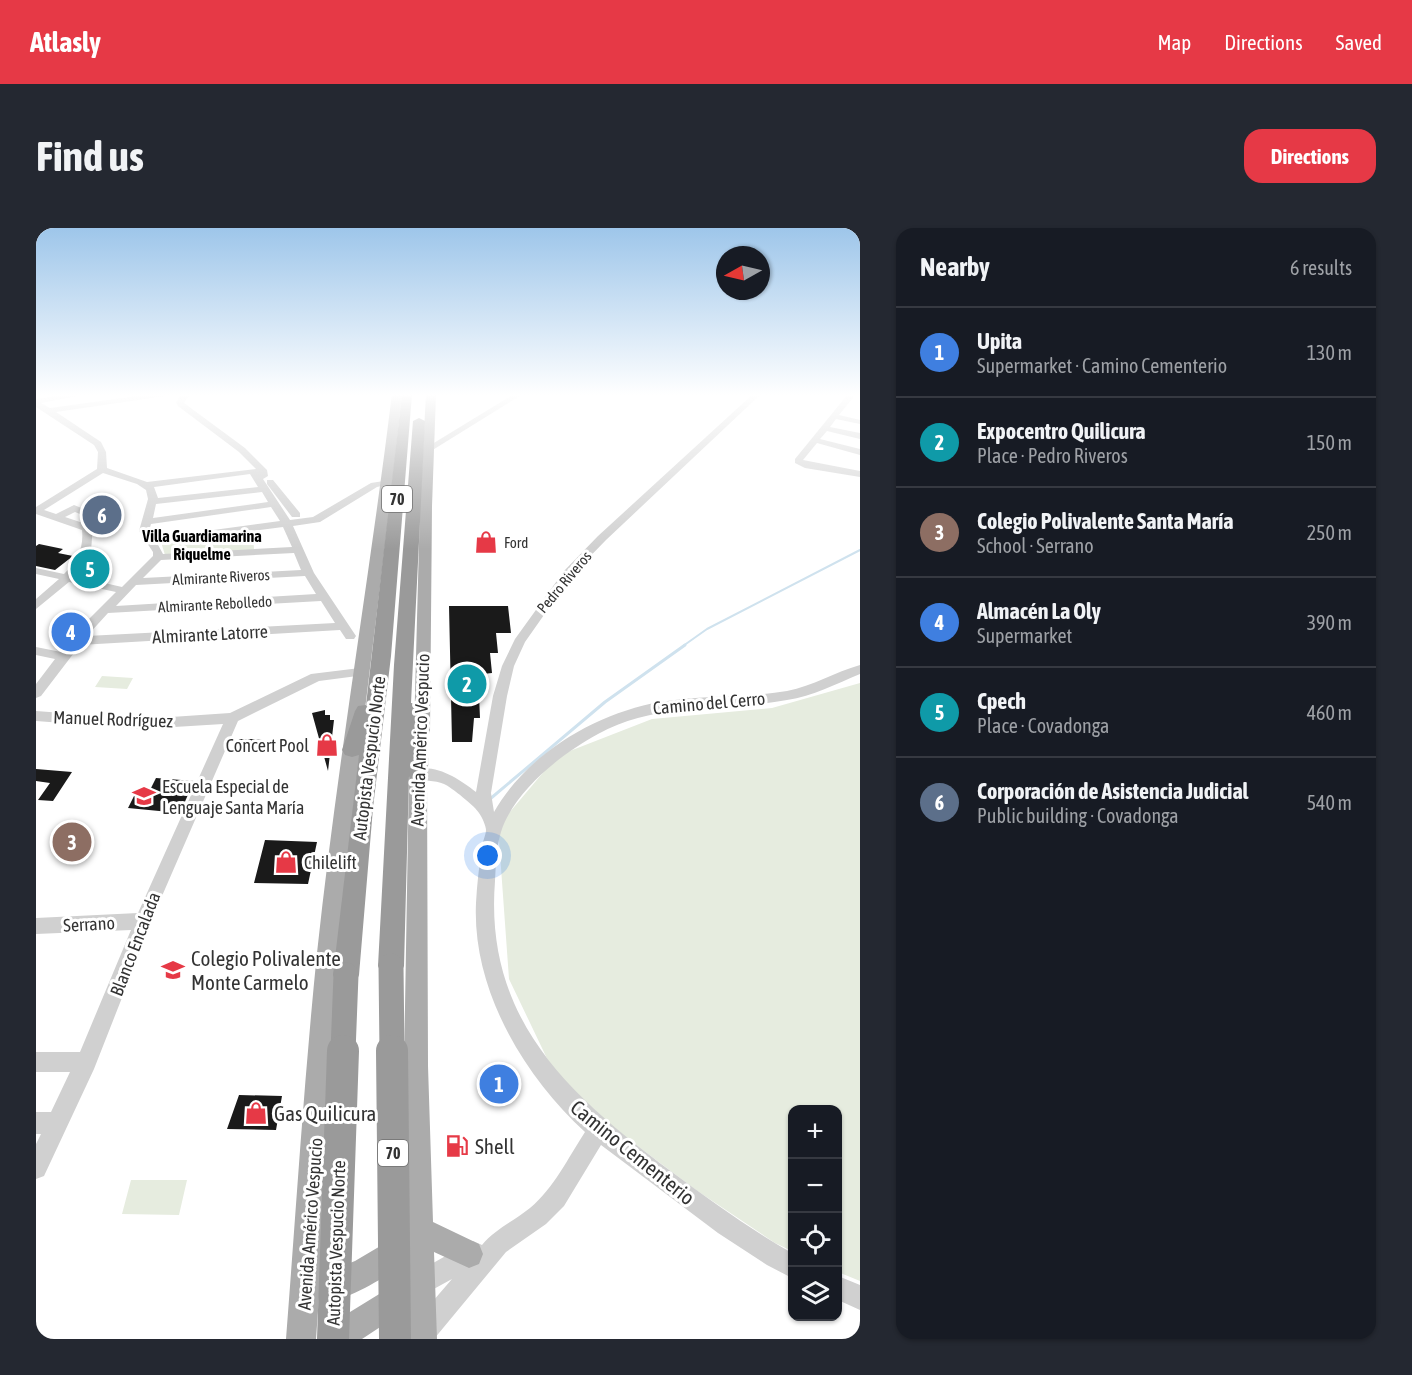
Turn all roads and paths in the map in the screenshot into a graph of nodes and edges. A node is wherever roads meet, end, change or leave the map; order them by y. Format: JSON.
{"nodes":[{"id":1,"x":98,"y":446,"type":"edge"},
{"id":2,"x":237,"y":446,"type":"edge"},
{"id":3,"x":391,"y":446,"type":"edge"},
{"id":4,"x":410,"y":446,"type":"edge"},
{"id":5,"x":414,"y":446,"type":"edge"},
{"id":6,"x":432,"y":446,"type":"edge"},
{"id":7,"x":702,"y":446,"type":"edge"},
{"id":8,"x":810,"y":446,"type":"edge"},
{"id":9,"x":837,"y":446,"type":"edge"},
{"id":10,"x":856,"y":451,"type":"edge"},
{"id":11,"x":102,"y":470,"type":"junction"},
{"id":12,"x":838,"y":471,"type":"junction"},
{"id":13,"x":258,"y":474,"type":"junction"},
{"id":14,"x":860,"y":474,"type":"edge"},
{"id":15,"x":387,"y":482,"type":"junction"},
{"id":16,"x":146,"y":485,"type":"junction"},
{"id":17,"x":265,"y":489,"type":"junction"},
{"id":18,"x":152,"y":502,"type":"junction"},
{"id":19,"x":274,"y":504,"type":"junction"},
{"id":20,"x":36,"y":511,"type":"edge"},
{"id":21,"x":296,"y":515,"type":"dead end"},
{"id":22,"x":146,"y":522,"type":"junction"},
{"id":23,"x":287,"y":524,"type":"junction"},
{"id":24,"x":150,"y":541,"type":"junction"},
{"id":25,"x":298,"y":550,"type":"junction"},
{"id":26,"x":158,"y":557,"type":"junction"},
{"id":27,"x":36,"y":571,"type":"edge"},
{"id":28,"x":308,"y":573,"type":"junction"},
{"id":29,"x":67,"y":578,"type":"junction"},
{"id":30,"x":134,"y":582,"type":"junction"},
{"id":31,"x":125,"y":591,"type":"junction"},
{"id":32,"x":325,"y":597,"type":"junction"},
{"id":33,"x":36,"y":605,"type":"edge"},
{"id":34,"x":105,"y":610,"type":"junction"},
{"id":35,"x":75,"y":641,"type":"junction"},
{"id":36,"x":36,"y":651,"type":"edge"},
{"id":37,"x":382,"y":656,"type":"junction"},
{"id":38,"x":63,"y":657,"type":"junction"},
{"id":39,"x":403,"y":665,"type":"junction"},
{"id":40,"x":860,"y":669,"type":"edge"},
{"id":41,"x":360,"y":672,"type":"junction"},
{"id":42,"x":36,"y":693,"type":"edge"},
{"id":43,"x":36,"y":716,"type":"edge"},
{"id":44,"x":232,"y":718,"type":"junction"},
{"id":45,"x":351,"y":750,"type":"junction"},
{"id":46,"x":418,"y":774,"type":"junction"},
{"id":47,"x":485,"y":808,"type":"junction"},
{"id":48,"x":494,"y":830,"type":"junction"},
{"id":49,"x":143,"y":921,"type":"junction"},
{"id":50,"x":36,"y":926,"type":"edge"},
{"id":51,"x":36,"y":1062,"type":"edge"},
{"id":52,"x":87,"y":1062,"type":"junction"},
{"id":53,"x":47,"y":1123,"type":"edge"},
{"id":54,"x":598,"y":1130,"type":"junction"},
{"id":55,"x":36,"y":1168,"type":"edge"},
{"id":56,"x":419,"y":1230,"type":"junction"},
{"id":57,"x":498,"y":1244,"type":"junction"},
{"id":58,"x":470,"y":1254,"type":"junction"},
{"id":59,"x":788,"y":1264,"type":"edge"},
{"id":60,"x":306,"y":1283,"type":"junction"},
{"id":61,"x":421,"y":1284,"type":"junction"},
{"id":62,"x":842,"y":1290,"type":"edge"},
{"id":63,"x":860,"y":1298,"type":"edge"},
{"id":64,"x":413,"y":1338,"type":"edge"},
{"id":65,"x":301,"y":1339,"type":"edge"},
{"id":66,"x":334,"y":1339,"type":"edge"}],
"edges":[{"from":1,"to":11,"type":"street"},
{"from":2,"to":13,"type":"street"},
{"from":3,"to":15,"type":"main road","name":"Avenida Américo Vespucio"},
{"from":4,"to":37,"type":"highway","name":"Autopista Vespucio Norte","number":"70"},
{"from":5,"to":39,"type":"highway","name":"Autopista Vespucio Norte","number":"70"},
{"from":6,"to":46,"type":"main road","name":"Avenida Américo Vespucio"},
{"from":7,"to":47,"type":"street","name":"Pedro Riveros"},
{"from":8,"to":12,"type":"street"},
{"from":9,"to":10,"type":"street"},
{"from":10,"to":12,"type":"street"},
{"from":11,"to":16,"type":"street"},
{"from":11,"to":20,"type":"street"},
{"from":12,"to":14,"type":"street"},
{"from":13,"to":16,"type":"street"},
{"from":13,"to":17,"type":"street"},
{"from":13,"to":21,"type":"street"},
{"from":15,"to":23,"type":"street"},
{"from":15,"to":41,"type":"main road","name":"Avenida Américo Vespucio"},
{"from":16,"to":18,"type":"street"},
{"from":17,"to":18,"type":"street"},
{"from":17,"to":19,"type":"street"},
{"from":18,"to":22,"type":"street"},
{"from":19,"to":22,"type":"street"},
{"from":19,"to":23,"type":"street"},
{"from":20,"to":29,"type":"street"},
{"from":22,"to":24,"type":"street"},
{"from":23,"to":24,"type":"street"},
{"from":23,"to":25,"type":"street"},
{"from":24,"to":26,"type":"street"},
{"from":25,"to":26,"type":"street"},
{"from":25,"to":28,"type":"street"},
{"from":26,"to":30,"type":"street"},
{"from":27,"to":29,"type":"street"},
{"from":28,"to":30,"type":"street","name":"Almirante Riveros"},
{"from":28,"to":32,"type":"street"},
{"from":29,"to":31,"type":"street"},
{"from":29,"to":33,"type":"street"},
{"from":30,"to":31,"type":"street"},
{"from":31,"to":34,"type":"street"},
{"from":32,"to":34,"type":"street","name":"Almirante Rebolledo"},
{"from":32,"to":35,"type":"street","name":"Almirante Latorre"},
{"from":34,"to":35,"type":"street"},
{"from":35,"to":38,"type":"street"},
{"from":36,"to":38,"type":"street"},
{"from":37,"to":45,"type":"highway"},
{"from":37,"to":66,"type":"highway","name":"Autopista Vespucio Norte","number":"70","bridge":true},
{"from":38,"to":42,"type":"street"},
{"from":39,"to":46,"type":"highway"},
{"from":39,"to":64,"type":"highway","name":"Autopista Vespucio Norte","number":"70","bridge":true},
{"from":40,"to":48,"type":"street","name":"Camino del Cerro"},
{"from":41,"to":44,"type":"street","name":"Manuel Rodríguez"},
{"from":41,"to":45,"type":"main road","name":"Avenida Américo Vespucio"},
{"from":43,"to":44,"type":"street","name":"Manuel Rodríguez"},
{"from":44,"to":49,"type":"street","name":"Blanco Encalada"},
{"from":45,"to":60,"type":"main road","name":"Avenida Américo Vespucio"},
{"from":46,"to":47,"type":"street"},
{"from":46,"to":56,"type":"main road","name":"Avenida Américo Vespucio"},
{"from":47,"to":48,"type":"street","name":"Pedro Riveros"},
{"from":48,"to":54,"type":"street","name":"Camino Cementerio"},
{"from":49,"to":50,"type":"street","name":"Serrano"},
{"from":49,"to":52,"type":"street","name":"Blanco Encalada"},
{"from":51,"to":52,"type":"street"},
{"from":52,"to":53,"type":"street","name":"Blanco Encalada"},
{"from":53,"to":55,"type":"street","name":"Blanco Encalada"},
{"from":54,"to":57,"type":"street"},
{"from":54,"to":59,"type":"street","name":"Camino Cementerio"},
{"from":56,"to":58,"type":"main road"},
{"from":56,"to":60,"type":"main road"},
{"from":56,"to":61,"type":"main road","name":"Avenida Américo Vespucio"},
{"from":57,"to":58,"type":"street"},
{"from":57,"to":64,"type":"street"},
{"from":58,"to":61,"type":"street"},
{"from":60,"to":65,"type":"main road","name":"Avenida Américo Vespucio"},
{"from":61,"to":64,"type":"main road","name":"Avenida Américo Vespucio"},
{"from":61,"to":66,"type":"main road"},
{"from":62,"to":63,"type":"street"}]}
